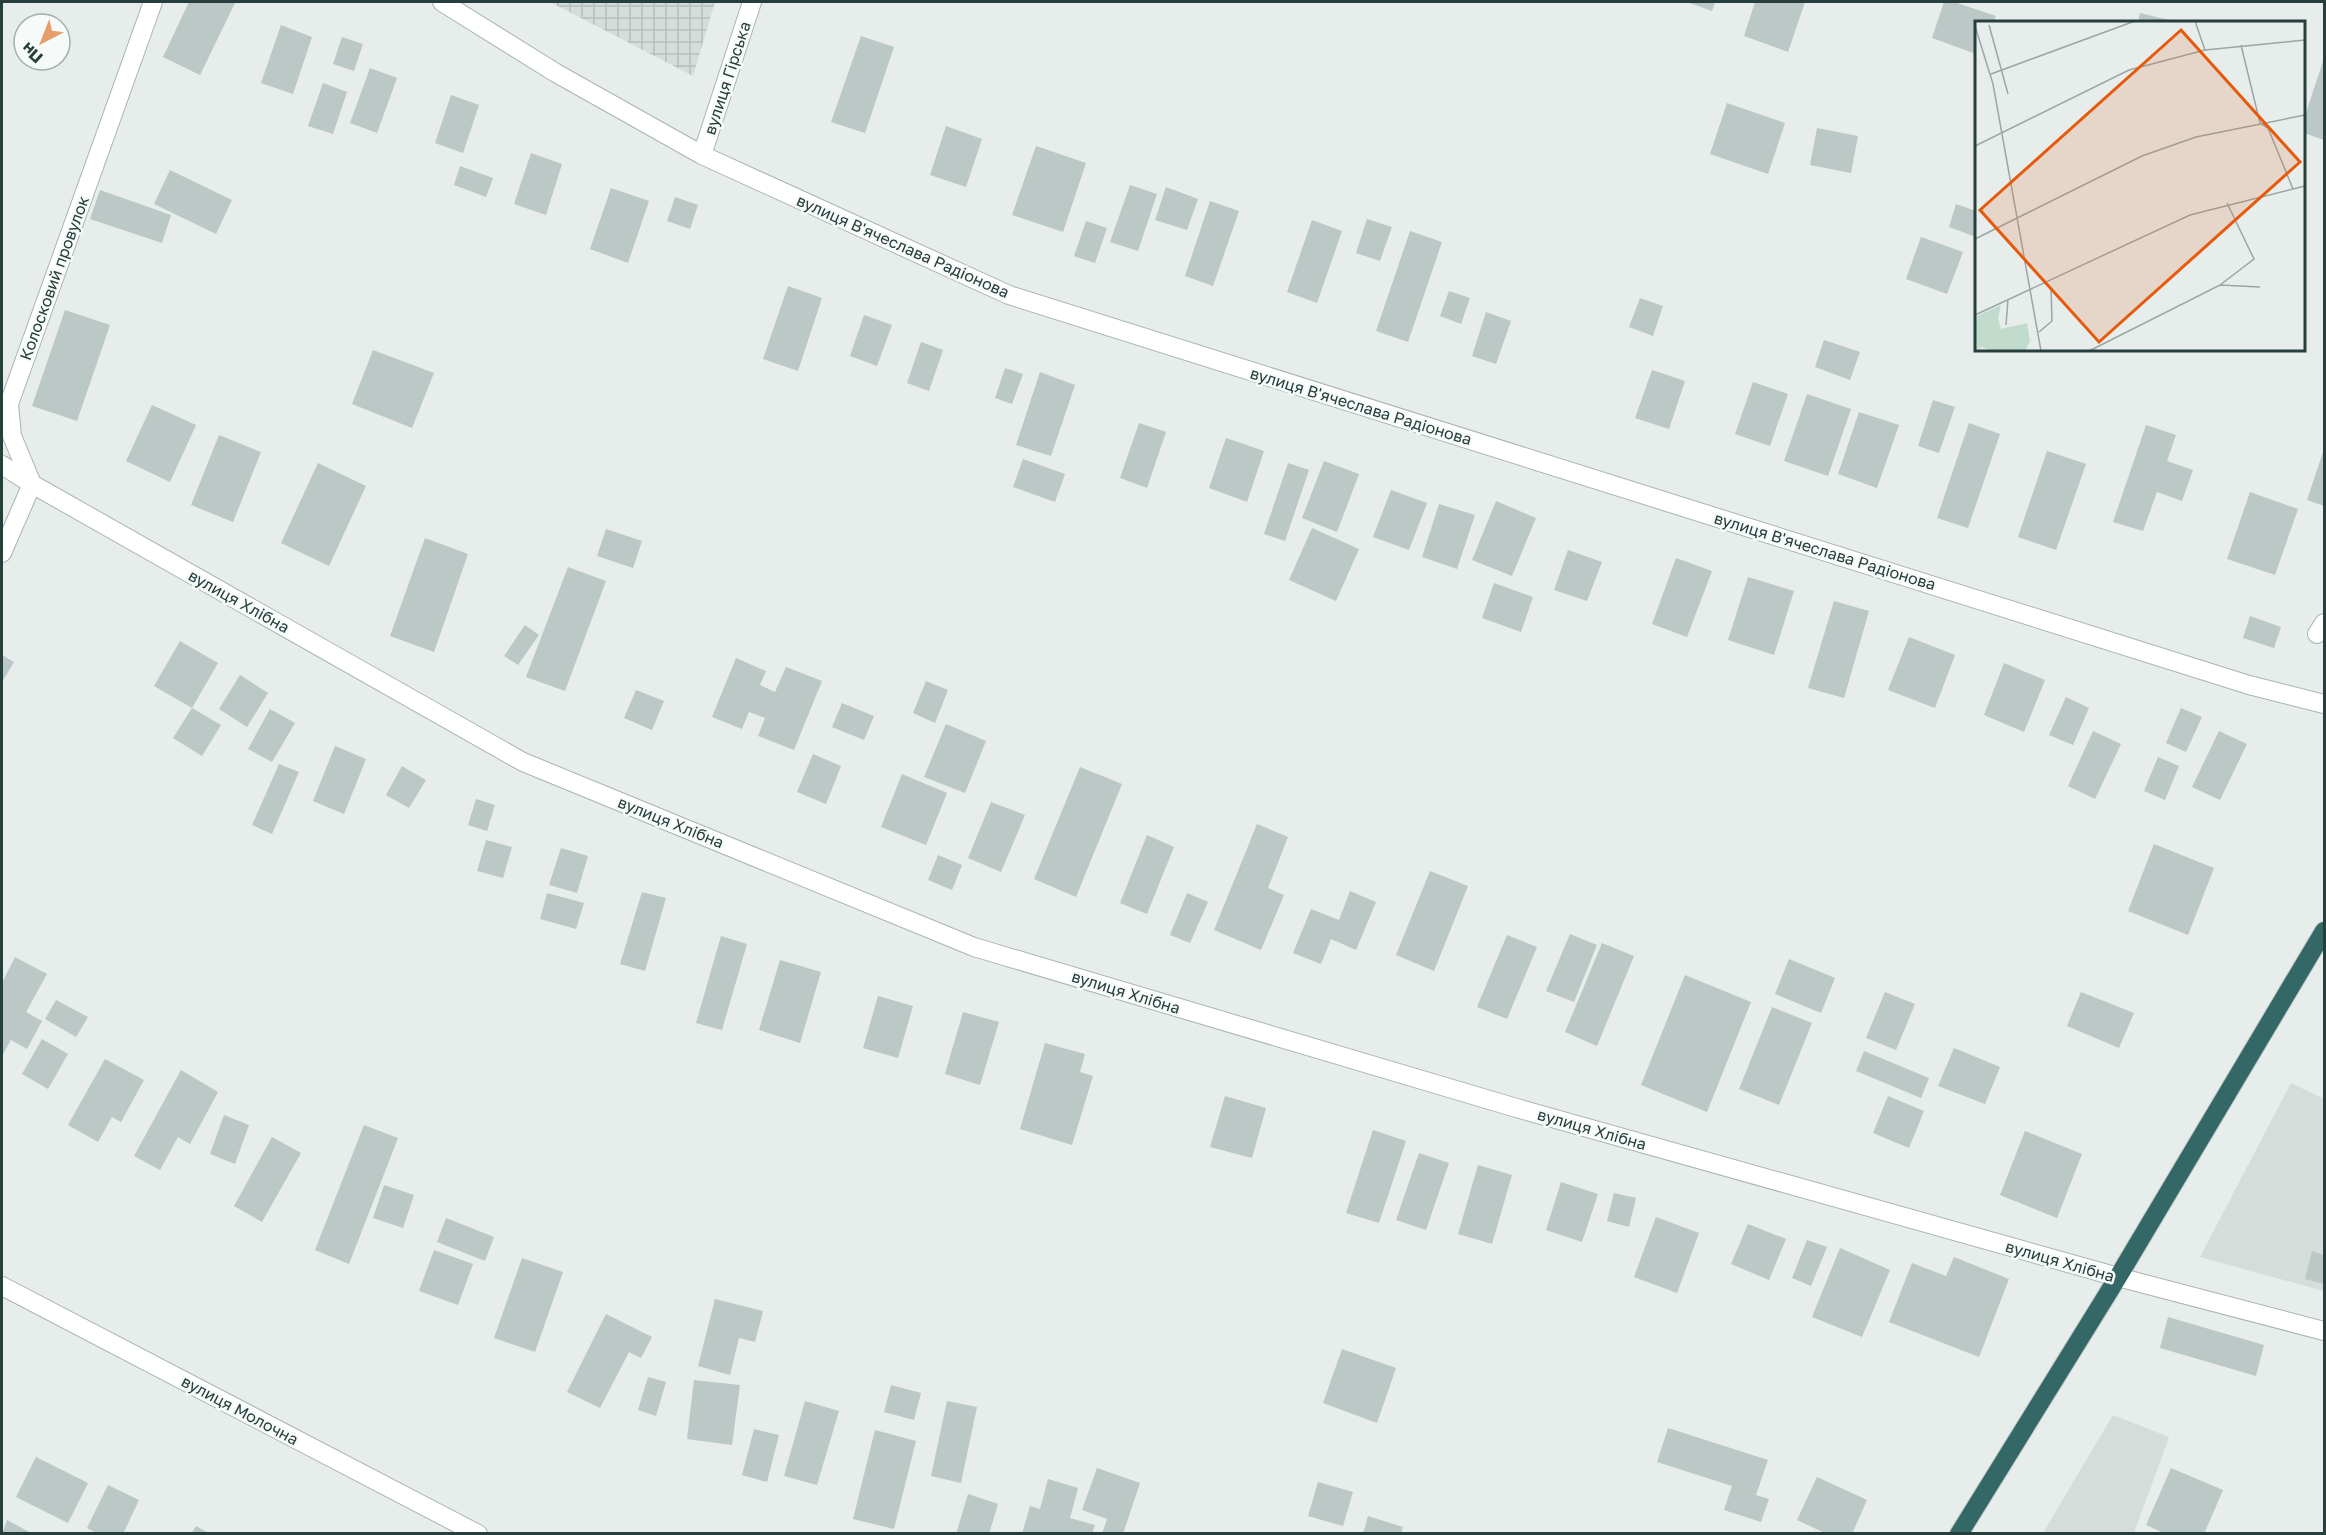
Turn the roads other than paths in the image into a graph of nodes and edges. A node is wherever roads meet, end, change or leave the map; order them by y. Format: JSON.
{"nodes":[{"id":1,"x":153,"y":2,"type":"edge"},
{"id":2,"x":442,"y":2,"type":"edge"},
{"id":3,"x":752,"y":2,"type":"edge"},
{"id":4,"x":702,"y":155,"type":"junction"},
{"id":5,"x":2,"y":465,"type":"edge"},
{"id":6,"x":32,"y":484,"type":"junction"},
{"id":7,"x":2,"y":553,"type":"edge"},
{"id":8,"x":2325,"y":704,"type":"edge"},
{"id":9,"x":2325,"y":931,"type":"edge"},
{"id":10,"x":2118,"y":1277,"type":"junction"},
{"id":11,"x":2,"y":1286,"type":"edge"},
{"id":12,"x":2325,"y":1330,"type":"edge"},
{"id":13,"x":478,"y":1533,"type":"edge"},
{"id":14,"x":1959,"y":1533,"type":"edge"}],
"edges":[{"from":1,"to":6,"type":"street","name":"Колосковий провулок"},
{"from":2,"to":4,"type":"street","name":"вулиця В'ячеслава Радіонова"},
{"from":3,"to":4,"type":"street","name":"вулиця Гірська"},
{"from":4,"to":8,"type":"street","name":"вулиця В'ячеслава Радіонова"},
{"from":5,"to":6,"type":"street","name":"вулиця Хлібна"},
{"from":6,"to":7,"type":"street"},
{"from":6,"to":10,"type":"street","name":"вулиця Хлібна"},
{"from":9,"to":10,"type":"highway"},
{"from":10,"to":12,"type":"street","name":"вулиця Хлібна"},
{"from":10,"to":14,"type":"highway"},
{"from":11,"to":13,"type":"street","name":"вулиця Молочна"}]}
